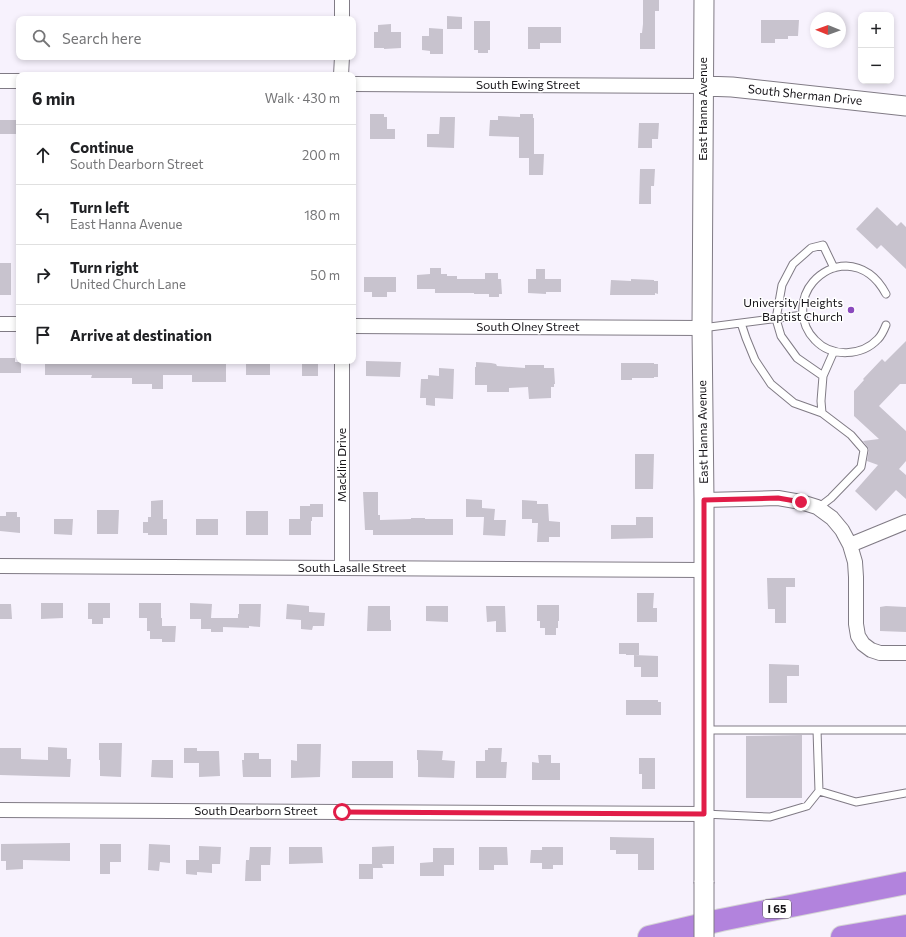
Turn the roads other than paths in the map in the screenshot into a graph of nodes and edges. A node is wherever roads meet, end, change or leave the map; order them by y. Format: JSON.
{"nodes":[{"id":1,"x":342,"y":0,"type":"edge"},
{"id":2,"x":704,"y":0,"type":"edge"},
{"id":3,"x":342,"y":16,"type":"edge"},
{"id":4,"x":342,"y":60,"type":"edge"},
{"id":5,"x":341,"y":72,"type":"edge"},
{"id":6,"x":0,"y":81,"type":"edge"},
{"id":7,"x":16,"y":81,"type":"edge"},
{"id":8,"x":356,"y":84,"type":"edge"},
{"id":9,"x":704,"y":86,"type":"junction"},
{"id":10,"x":906,"y":106,"type":"edge"},
{"id":11,"x":834,"y":268,"type":"junction"},
{"id":12,"x":886,"y":294,"type":"dead end"},
{"id":13,"x":803,"y":315,"type":"junction"},
{"id":14,"x":776,"y":319,"type":"junction"},
{"id":15,"x":741,"y":323,"type":"junction"},
{"id":16,"x":0,"y":324,"type":"edge"},
{"id":17,"x":16,"y":324,"type":"edge"},
{"id":18,"x":886,"y":325,"type":"dead end"},
{"id":19,"x":356,"y":326,"type":"edge"},
{"id":20,"x":702,"y":328,"type":"junction"},
{"id":21,"x":834,"y":351,"type":"junction"},
{"id":22,"x":342,"y":364,"type":"edge"},
{"id":23,"x":823,"y":376,"type":"junction"},
{"id":24,"x":822,"y":412,"type":"junction"},
{"id":25,"x":704,"y":500,"type":"junction"},
{"id":26,"x":818,"y":508,"type":"junction"},
{"id":27,"x":906,"y":522,"type":"edge"},
{"id":28,"x":850,"y":545,"type":"junction"},
{"id":29,"x":0,"y":566,"type":"edge"},
{"id":30,"x":342,"y":568,"type":"junction"},
{"id":31,"x":703,"y":570,"type":"junction"},
{"id":32,"x":906,"y":653,"type":"edge"},
{"id":33,"x":704,"y":730,"type":"junction"},
{"id":34,"x":817,"y":730,"type":"junction"},
{"id":35,"x":906,"y":730,"type":"edge"},
{"id":36,"x":819,"y":791,"type":"junction"},
{"id":37,"x":906,"y":793,"type":"edge"},
{"id":38,"x":0,"y":810,"type":"edge"},
{"id":39,"x":704,"y":814,"type":"junction"},
{"id":40,"x":906,"y":872,"type":"edge"},
{"id":41,"x":906,"y":883,"type":"edge"},
{"id":42,"x":721,"y":920,"type":"junction"},
{"id":43,"x":906,"y":926,"type":"edge"},
{"id":44,"x":649,"y":937,"type":"edge"},
{"id":45,"x":704,"y":937,"type":"edge"},
{"id":46,"x":842,"y":937,"type":"edge"}],
"edges":[{"from":1,"to":3,"type":"street"},
{"from":2,"to":9,"type":"main road","name":"East Hanna Avenue"},
{"from":4,"to":5,"type":"street"},
{"from":6,"to":7,"type":"street"},
{"from":8,"to":9,"type":"street","name":"South Ewing Street"},
{"from":9,"to":10,"type":"main road","name":"South Sherman Drive"},
{"from":9,"to":20,"type":"main road","name":"East Hanna Avenue"},
{"from":11,"to":12,"type":"lane"},
{"from":11,"to":13,"type":"lane"},
{"from":11,"to":14,"type":"lane"},
{"from":13,"to":14,"type":"lane"},
{"from":13,"to":21,"type":"lane"},
{"from":14,"to":15,"type":"lane"},
{"from":14,"to":23,"type":"lane"},
{"from":15,"to":20,"type":"lane"},
{"from":15,"to":24,"type":"lane"},
{"from":16,"to":17,"type":"street"},
{"from":18,"to":21,"type":"lane"},
{"from":19,"to":20,"type":"street","name":"South Olney Street"},
{"from":20,"to":25,"type":"main road","name":"East Hanna Avenue"},
{"from":21,"to":23,"type":"lane"},
{"from":22,"to":30,"type":"street","name":"Macklin Drive"},
{"from":23,"to":24,"type":"lane"},
{"from":24,"to":26,"type":"lane"},
{"from":25,"to":26,"type":"street"},
{"from":25,"to":31,"type":"main road","name":"East Hanna Avenue"},
{"from":26,"to":28,"type":"street"},
{"from":27,"to":28,"type":"street"},
{"from":28,"to":32,"type":"street"},
{"from":29,"to":30,"type":"street","name":"South Lasalle Street"},
{"from":30,"to":31,"type":"street","name":"South Lasalle Street"},
{"from":31,"to":33,"type":"main road","name":"East Hanna Avenue"},
{"from":33,"to":34,"type":"lane"},
{"from":33,"to":39,"type":"main road","name":"East Hanna Avenue"},
{"from":34,"to":35,"type":"lane"},
{"from":34,"to":36,"type":"lane"},
{"from":36,"to":37,"type":"lane"},
{"from":36,"to":39,"type":"lane"},
{"from":38,"to":39,"type":"street","name":"South Dearborn Street"},
{"from":39,"to":45,"type":"main road","name":"East Hanna Avenue","bridge":true},
{"from":40,"to":42,"type":"highway"},
{"from":41,"to":42,"type":"highway","number":"I 65"},
{"from":42,"to":44,"type":"highway","number":"I 65"},
{"from":43,"to":46,"type":"highway"}]}
